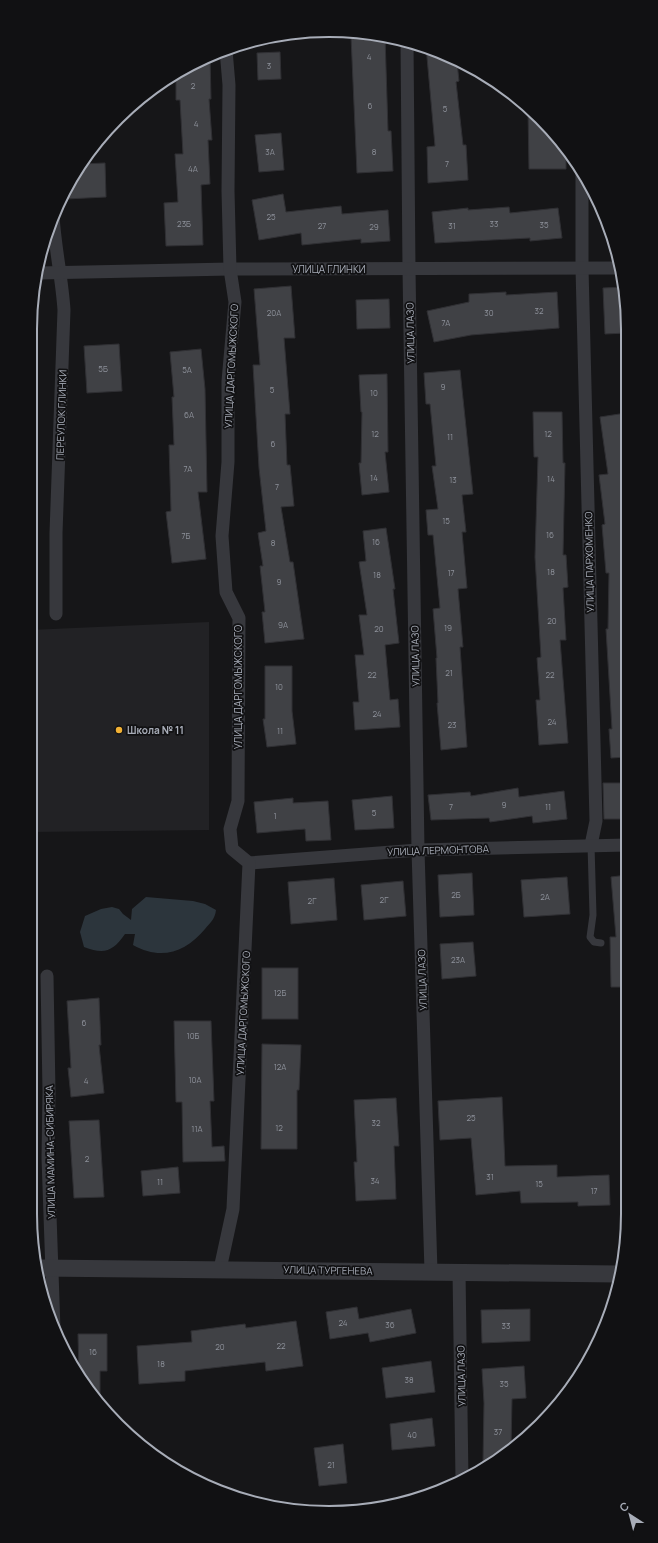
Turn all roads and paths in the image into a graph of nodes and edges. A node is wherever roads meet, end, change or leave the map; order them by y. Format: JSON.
{"nodes":[{"id":1,"x":407,"y":48,"type":"edge"},
{"id":2,"x":226,"y":55,"type":"edge"},
{"id":3,"x":582,"y":183,"type":"edge"},
{"id":4,"x":54,"y":231,"type":"edge"},
{"id":5,"x":582,"y":268,"type":"junction"},
{"id":6,"x":614,"y":268,"type":"edge"},
{"id":7,"x":409,"y":269,"type":"junction"},
{"id":8,"x":230,"y":270,"type":"junction"},
{"id":9,"x":43,"y":273,"type":"edge"},
{"id":10,"x":61,"y":273,"type":"junction"},
{"id":11,"x":56,"y":614,"type":"dead end"},
{"id":12,"x":621,"y":845,"type":"edge"},
{"id":13,"x":591,"y":846,"type":"junction"},
{"id":14,"x":418,"y":850,"type":"junction"},
{"id":15,"x":249,"y":863,"type":"junction"},
{"id":16,"x":601,"y":944,"type":"dead end"},
{"id":17,"x":47,"y":976,"type":"dead end"},
{"id":18,"x":46,"y":1268,"type":"edge"},
{"id":19,"x":220,"y":1269,"type":"junction"},
{"id":20,"x":431,"y":1271,"type":"junction"},
{"id":21,"x":459,"y":1271,"type":"junction"},
{"id":22,"x":614,"y":1274,"type":"edge"},
{"id":23,"x":51,"y":1303,"type":"edge"},
{"id":24,"x":462,"y":1474,"type":"edge"}],
"edges":[{"from":1,"to":7,"type":"street","name":"УЛИЦА ЛАЗО"},
{"from":2,"to":8,"type":"street","name":"УЛИЦА ДАРГОМЫЖСКОГО"},
{"from":3,"to":5,"type":"street","name":"УЛИЦА ПАРХОМЕНКО"},
{"from":4,"to":10,"type":"street","name":"ПЕРЕУЛОК ГЛИНКИ"},
{"from":5,"to":6,"type":"street","name":"УЛИЦА ГЛИНКИ"},
{"from":5,"to":7,"type":"street","name":"УЛИЦА ГЛИНКИ"},
{"from":5,"to":13,"type":"street","name":"УЛИЦА ПАРХОМЕНКО"},
{"from":7,"to":8,"type":"street","name":"УЛИЦА ГЛИНКИ"},
{"from":7,"to":14,"type":"street","name":"УЛИЦА ЛАЗО"},
{"from":8,"to":10,"type":"street","name":"УЛИЦА ГЛИНКИ"},
{"from":8,"to":15,"type":"street","name":"УЛИЦА ДАРГОМЫЖСКОГО"},
{"from":9,"to":10,"type":"street","name":"УЛИЦА ГЛИНКИ"},
{"from":10,"to":11,"type":"street","name":"ПЕРЕУЛОК ГЛИНКИ"},
{"from":12,"to":13,"type":"street","name":"УЛИЦА ЛЕРМОНТОВА"},
{"from":13,"to":14,"type":"street","name":"УЛИЦА ЛЕРМОНТОВА"},
{"from":13,"to":16,"type":"lane","name":"УЛИЦА ПАРХОМЕНКО"},
{"from":14,"to":15,"type":"street","name":"УЛИЦА ЛЕРМОНТОВА"},
{"from":14,"to":20,"type":"street","name":"УЛИЦА ЛАЗО"},
{"from":15,"to":19,"type":"street","name":"УЛИЦА ДАРГОМЫЖСКОГО"},
{"from":17,"to":18,"type":"street","name":"УЛИЦА МАМИНА-СИБИРЯКА"},
{"from":18,"to":19,"type":"street","name":"УЛИЦА ТУРГЕНЕВА"},
{"from":18,"to":23,"type":"street","name":"УЛИЦА МАМИНА-СИБИРЯКА"},
{"from":19,"to":20,"type":"street","name":"УЛИЦА ТУРГЕНЕВА"},
{"from":20,"to":21,"type":"street","name":"УЛИЦА ТУРГЕНЕВА"},
{"from":21,"to":22,"type":"street","name":"УЛИЦА ТУРГЕНЕВА"},
{"from":21,"to":24,"type":"street","name":"УЛИЦА ЛАЗО"}]}
